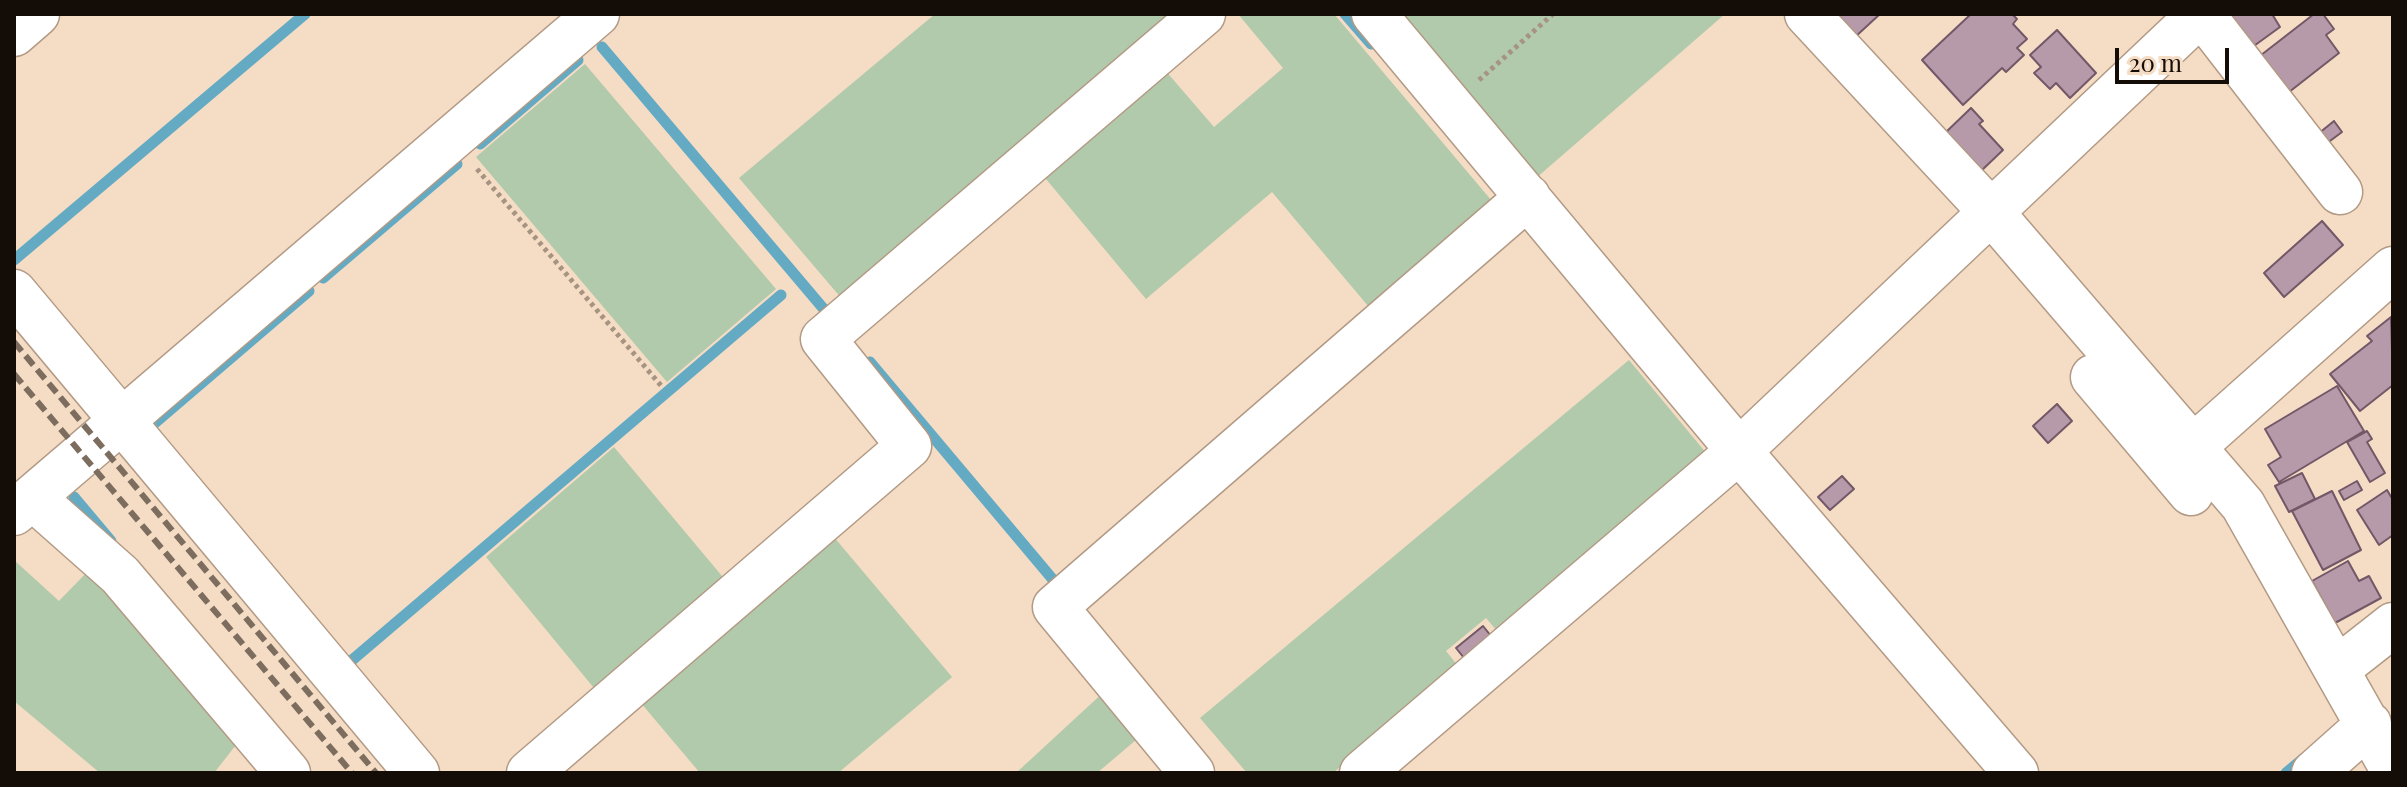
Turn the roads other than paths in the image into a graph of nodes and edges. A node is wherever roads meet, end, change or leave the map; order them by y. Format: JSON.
{"nodes":[{"id":1,"x":37,"y":14,"type":"edge"},
{"id":2,"x":597,"y":14,"type":"edge"},
{"id":3,"x":1203,"y":14,"type":"edge"},
{"id":4,"x":1374,"y":14,"type":"edge"},
{"id":5,"x":1807,"y":14,"type":"edge"},
{"id":6,"x":2201,"y":14,"type":"edge"},
{"id":7,"x":14,"y":34,"type":"edge"},
{"id":8,"x":2340,"y":192,"type":"dead end"},
{"id":9,"x":1528,"y":197,"type":"junction"},
{"id":10,"x":1981,"y":222,"type":"junction"},
{"id":11,"x":2393,"y":269,"type":"edge"},
{"id":12,"x":14,"y":292,"type":"edge"},
{"id":13,"x":122,"y":420,"type":"junction"},
{"id":14,"x":2193,"y":447,"type":"junction"},
{"id":15,"x":1739,"y":451,"type":"junction"},
{"id":16,"x":2191,"y":493,"type":"dead end"},
{"id":17,"x":21,"y":504,"type":"edge"},
{"id":18,"x":2393,"y":625,"type":"edge"},
{"id":19,"x":2337,"y":669,"type":"junction"},
{"id":20,"x":2369,"y":724,"type":"junction"},
{"id":21,"x":2393,"y":770,"type":"edge"},
{"id":22,"x":288,"y":773,"type":"edge"},
{"id":23,"x":417,"y":773,"type":"edge"},
{"id":24,"x":529,"y":773,"type":"edge"},
{"id":25,"x":1192,"y":773,"type":"edge"},
{"id":26,"x":1362,"y":773,"type":"edge"},
{"id":27,"x":2016,"y":773,"type":"edge"},
{"id":28,"x":2314,"y":773,"type":"edge"}],
"edges":[{"from":1,"to":7,"type":"street"},
{"from":2,"to":13,"type":"street"},
{"from":3,"to":24,"type":"street"},
{"from":4,"to":9,"type":"street"},
{"from":5,"to":10,"type":"street"},
{"from":6,"to":8,"type":"street"},
{"from":6,"to":10,"type":"street"},
{"from":9,"to":15,"type":"street"},
{"from":9,"to":25,"type":"street"},
{"from":10,"to":14,"type":"street"},
{"from":10,"to":15,"type":"street"},
{"from":10,"to":16,"type":"street"},
{"from":11,"to":14,"type":"street"},
{"from":12,"to":13,"type":"street"},
{"from":13,"to":17,"type":"street"},
{"from":13,"to":23,"type":"street"},
{"from":14,"to":19,"type":"street"},
{"from":15,"to":26,"type":"street"},
{"from":15,"to":27,"type":"street"},
{"from":17,"to":22,"type":"street"},
{"from":18,"to":19,"type":"street"},
{"from":19,"to":20,"type":"street"},
{"from":20,"to":21,"type":"street"},
{"from":20,"to":28,"type":"street"}]}
